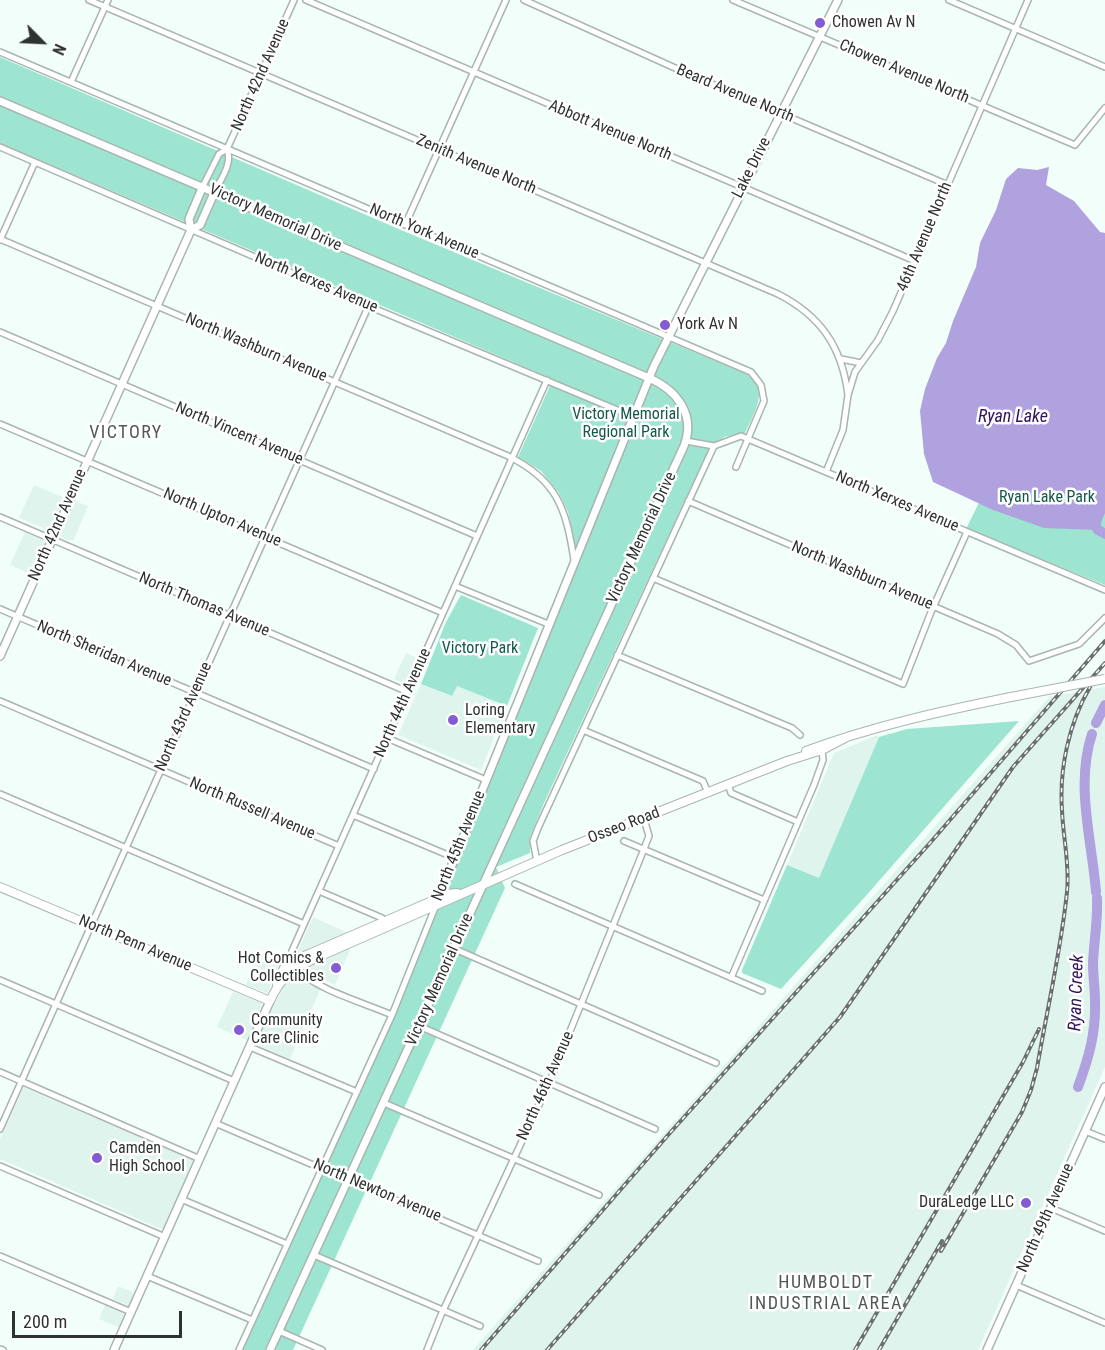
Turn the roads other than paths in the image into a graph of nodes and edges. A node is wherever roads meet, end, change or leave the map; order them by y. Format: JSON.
{"nodes":[{"id":1,"x":89,"y":0,"type":"edge"},
{"id":2,"x":108,"y":0,"type":"edge"},
{"id":3,"x":294,"y":0,"type":"edge"},
{"id":4,"x":306,"y":0,"type":"edge"},
{"id":5,"x":506,"y":0,"type":"edge"},
{"id":6,"x":524,"y":0,"type":"edge"},
{"id":7,"x":733,"y":0,"type":"edge"},
{"id":8,"x":838,"y":0,"type":"edge"},
{"id":9,"x":950,"y":0,"type":"edge"},
{"id":10,"x":1028,"y":0,"type":"edge"},
{"id":11,"x":105,"y":7,"type":"junction"},
{"id":12,"x":1016,"y":29,"type":"junction"},
{"id":13,"x":819,"y":37,"type":"junction"},
{"id":14,"x":0,"y":52,"type":"edge"},
{"id":15,"x":1105,"y":67,"type":"edge"},
{"id":16,"x":474,"y":72,"type":"junction"},
{"id":17,"x":261,"y":73,"type":"junction"},
{"id":18,"x":71,"y":82,"type":"junction"},
{"id":19,"x":0,"y":101,"type":"edge"},
{"id":20,"x":982,"y":105,"type":"junction"},
{"id":21,"x":1105,"y":108,"type":"edge"},
{"id":22,"x":780,"y":114,"type":"junction"},
{"id":23,"x":0,"y":147,"type":"edge"},
{"id":24,"x":227,"y":149,"type":"junction"},
{"id":25,"x":439,"y":150,"type":"junction"},
{"id":26,"x":35,"y":162,"type":"junction"},
{"id":27,"x":948,"y":185,"type":"junction"},
{"id":28,"x":203,"y":186,"type":"junction"},
{"id":29,"x":742,"y":188,"type":"junction"},
{"id":30,"x":215,"y":191,"type":"junction"},
{"id":31,"x":405,"y":225,"type":"junction"},
{"id":32,"x":191,"y":230,"type":"junction"},
{"id":33,"x":0,"y":239,"type":"edge"},
{"id":34,"x":915,"y":261,"type":"junction"},
{"id":35,"x":704,"y":263,"type":"junction"},
{"id":36,"x":369,"y":305,"type":"junction"},
{"id":37,"x":157,"y":306,"type":"junction"},
{"id":38,"x":0,"y":332,"type":"edge"},
{"id":39,"x":668,"y":336,"type":"junction"},
{"id":40,"x":841,"y":359,"type":"junction"},
{"id":41,"x":861,"y":363,"type":"junction"},
{"id":42,"x":649,"y":378,"type":"junction"},
{"id":43,"x":547,"y":380,"type":"junction"},
{"id":44,"x":335,"y":381,"type":"junction"},
{"id":45,"x":122,"y":383,"type":"junction"},
{"id":46,"x":848,"y":395,"type":"junction"},
{"id":47,"x":634,"y":417,"type":"junction"},
{"id":48,"x":0,"y":424,"type":"edge"},
{"id":49,"x":748,"y":439,"type":"junction"},
{"id":50,"x":686,"y":441,"type":"junction"},
{"id":51,"x":714,"y":446,"type":"junction"},
{"id":52,"x":512,"y":458,"type":"junction"},
{"id":53,"x":87,"y":460,"type":"junction"},
{"id":54,"x":299,"y":460,"type":"junction"},
{"id":55,"x":736,"y":467,"type":"dead end"},
{"id":56,"x":826,"y":472,"type":"junction"},
{"id":57,"x":688,"y":501,"type":"junction"},
{"id":58,"x":0,"y":517,"type":"edge"},
{"id":59,"x":967,"y":532,"type":"junction"},
{"id":60,"x":265,"y":536,"type":"junction"},
{"id":61,"x":477,"y":536,"type":"junction"},
{"id":62,"x":52,"y":539,"type":"junction"},
{"id":63,"x":574,"y":560,"type":"junction"},
{"id":64,"x":653,"y":578,"type":"junction"},
{"id":65,"x":455,"y":586,"type":"junction"},
{"id":66,"x":1105,"y":590,"type":"edge"},
{"id":67,"x":933,"y":607,"type":"junction"},
{"id":68,"x":0,"y":609,"type":"edge"},
{"id":69,"x":443,"y":613,"type":"junction"},
{"id":70,"x":17,"y":616,"type":"junction"},
{"id":71,"x":229,"y":616,"type":"junction"},
{"id":72,"x":1105,"y":618,"type":"edge"},
{"id":73,"x":548,"y":624,"type":"junction"},
{"id":74,"x":617,"y":655,"type":"junction"},
{"id":75,"x":0,"y":656,"type":"edge"},
{"id":76,"x":1105,"y":679,"type":"edge"},
{"id":77,"x":408,"y":692,"type":"junction"},
{"id":78,"x":195,"y":693,"type":"junction"},
{"id":79,"x":0,"y":701,"type":"edge"},
{"id":80,"x":583,"y":730,"type":"junction"},
{"id":81,"x":800,"y":735,"type":"dead end"},
{"id":82,"x":387,"y":738,"type":"junction"},
{"id":83,"x":845,"y":738,"type":"junction"},
{"id":84,"x":822,"y":750,"type":"junction"},
{"id":85,"x":787,"y":761,"type":"junction"},
{"id":86,"x":374,"y":769,"type":"junction"},
{"id":87,"x":161,"y":770,"type":"junction"},
{"id":88,"x":486,"y":780,"type":"junction"},
{"id":89,"x":728,"y":784,"type":"junction"},
{"id":90,"x":708,"y":793,"type":"junction"},
{"id":91,"x":0,"y":794,"type":"edge"},
{"id":92,"x":353,"y":815,"type":"junction"},
{"id":93,"x":644,"y":819,"type":"junction"},
{"id":94,"x":798,"y":822,"type":"junction"},
{"id":95,"x":624,"y":841,"type":"dead end"},
{"id":96,"x":339,"y":846,"type":"junction"},
{"id":97,"x":126,"y":848,"type":"junction"},
{"id":98,"x":644,"y":849,"type":"junction"},
{"id":99,"x":455,"y":858,"type":"junction"},
{"id":100,"x":537,"y":861,"type":"junction"},
{"id":101,"x":483,"y":884,"type":"junction"},
{"id":102,"x":515,"y":884,"type":"dead end"},
{"id":103,"x":0,"y":887,"type":"edge"},
{"id":104,"x":319,"y":891,"type":"junction"},
{"id":105,"x":764,"y":900,"type":"junction"},
{"id":106,"x":437,"y":901,"type":"junction"},
{"id":107,"x":383,"y":922,"type":"junction"},
{"id":108,"x":304,"y":924,"type":"junction"},
{"id":109,"x":91,"y":926,"type":"junction"},
{"id":110,"x":613,"y":927,"type":"junction"},
{"id":111,"x":454,"y":949,"type":"junction"},
{"id":112,"x":295,"y":964,"type":"junction"},
{"id":113,"x":731,"y":978,"type":"junction"},
{"id":114,"x":0,"y":980,"type":"edge"},
{"id":115,"x":762,"y":991,"type":"dead end"},
{"id":116,"x":270,"y":1001,"type":"junction"},
{"id":117,"x":56,"y":1004,"type":"junction"},
{"id":118,"x":580,"y":1005,"type":"junction"},
{"id":119,"x":392,"y":1015,"type":"junction"},
{"id":120,"x":419,"y":1026,"type":"junction"},
{"id":121,"x":250,"y":1047,"type":"junction"},
{"id":122,"x":717,"y":1063,"type":"dead end"},
{"id":123,"x":0,"y":1072,"type":"edge"},
{"id":124,"x":22,"y":1081,"type":"junction"},
{"id":125,"x":234,"y":1081,"type":"junction"},
{"id":126,"x":549,"y":1083,"type":"junction"},
{"id":127,"x":1105,"y":1087,"type":"edge"},
{"id":128,"x":357,"y":1092,"type":"junction"},
{"id":129,"x":384,"y":1103,"type":"junction"},
{"id":130,"x":215,"y":1123,"type":"junction"},
{"id":131,"x":0,"y":1129,"type":"edge"},
{"id":132,"x":655,"y":1129,"type":"dead end"},
{"id":133,"x":1085,"y":1131,"type":"junction"},
{"id":134,"x":1105,"y":1139,"type":"edge"},
{"id":135,"x":200,"y":1159,"type":"junction"},
{"id":136,"x":513,"y":1159,"type":"junction"},
{"id":137,"x":0,"y":1166,"type":"edge"},
{"id":138,"x":322,"y":1167,"type":"junction"},
{"id":139,"x":349,"y":1179,"type":"junction"},
{"id":140,"x":599,"y":1195,"type":"dead end"},
{"id":141,"x":181,"y":1199,"type":"junction"},
{"id":142,"x":1051,"y":1208,"type":"junction"},
{"id":143,"x":1105,"y":1231,"type":"edge"},
{"id":144,"x":478,"y":1235,"type":"junction"},
{"id":145,"x":165,"y":1237,"type":"junction"},
{"id":146,"x":287,"y":1244,"type":"junction"},
{"id":147,"x":314,"y":1255,"type":"junction"},
{"id":148,"x":0,"y":1256,"type":"edge"},
{"id":149,"x":538,"y":1261,"type":"dead end"},
{"id":150,"x":147,"y":1276,"type":"junction"},
{"id":151,"x":1016,"y":1285,"type":"junction"},
{"id":152,"x":444,"y":1311,"type":"junction"},
{"id":153,"x":131,"y":1312,"type":"junction"},
{"id":154,"x":252,"y":1320,"type":"junction"},
{"id":155,"x":1105,"y":1323,"type":"edge"},
{"id":156,"x":480,"y":1326,"type":"dead end"},
{"id":157,"x":279,"y":1331,"type":"junction"},
{"id":158,"x":114,"y":1350,"type":"edge"},
{"id":159,"x":239,"y":1350,"type":"edge"},
{"id":160,"x":270,"y":1350,"type":"edge"},
{"id":161,"x":322,"y":1350,"type":"edge"},
{"id":162,"x":427,"y":1350,"type":"edge"},
{"id":163,"x":987,"y":1350,"type":"edge"}],
"edges":[{"from":1,"to":11,"type":"street","name":"Zenith Avenue North"},
{"from":2,"to":11,"type":"street"},
{"from":3,"to":17,"type":"street","name":"North 42nd Avenue"},
{"from":4,"to":16,"type":"street","name":"Abbott Avenue North"},
{"from":5,"to":16,"type":"street"},
{"from":6,"to":22,"type":"street","name":"Beard Avenue North"},
{"from":7,"to":13,"type":"street","name":"Chowen Avenue North"},
{"from":8,"to":13,"type":"street","name":"Lake Drive"},
{"from":9,"to":12,"type":"street"},
{"from":10,"to":12,"type":"street","name":"46th Avenue North"},
{"from":11,"to":17,"type":"street","name":"Zenith Avenue North"},
{"from":11,"to":18,"type":"street"},
{"from":12,"to":15,"type":"street"},
{"from":12,"to":20,"type":"street","name":"46th Avenue North"},
{"from":13,"to":20,"type":"street","name":"Chowen Avenue North"},
{"from":13,"to":22,"type":"street","name":"Lake Drive"},
{"from":14,"to":18,"type":"street","name":"North York Avenue"},
{"from":16,"to":25,"type":"street"},
{"from":16,"to":29,"type":"street","name":"Abbott Avenue North"},
{"from":17,"to":24,"type":"street","name":"North 42nd Avenue"},
{"from":17,"to":25,"type":"street","name":"Zenith Avenue North"},
{"from":18,"to":24,"type":"street","name":"North York Avenue"},
{"from":19,"to":28,"type":"street","name":"Victory Memorial Drive"},
{"from":20,"to":21,"type":"street","name":"Chowen Avenue North"},
{"from":20,"to":27,"type":"street","name":"46th Avenue North"},
{"from":22,"to":27,"type":"street","name":"Beard Avenue North"},
{"from":22,"to":29,"type":"street","name":"Lake Drive"},
{"from":23,"to":26,"type":"street","name":"North Xerxes Avenue"},
{"from":24,"to":28,"type":"street","name":"North 42nd Avenue"},
{"from":24,"to":30,"type":"street","name":"North 42nd Avenue"},
{"from":24,"to":31,"type":"street","name":"North York Avenue"},
{"from":25,"to":31,"type":"street"},
{"from":25,"to":35,"type":"street","name":"Zenith Avenue North"},
{"from":26,"to":32,"type":"street","name":"North Xerxes Avenue"},
{"from":26,"to":33,"type":"street"},
{"from":27,"to":34,"type":"street","name":"46th Avenue North"},
{"from":28,"to":30,"type":"street","name":"Victory Memorial Drive"},
{"from":28,"to":32,"type":"street","name":"North 42nd Avenue"},
{"from":29,"to":34,"type":"street","name":"Abbott Avenue North"},
{"from":29,"to":35,"type":"street","name":"Lake Drive"},
{"from":30,"to":32,"type":"street","name":"North 42nd Avenue"},
{"from":30,"to":42,"type":"street","name":"Victory Memorial Drive"},
{"from":31,"to":39,"type":"street","name":"North York Avenue"},
{"from":32,"to":36,"type":"street","name":"North Xerxes Avenue"},
{"from":32,"to":37,"type":"street","name":"North 42nd Avenue"},
{"from":33,"to":37,"type":"street","name":"North Washburn Avenue"},
{"from":34,"to":41,"type":"street","name":"46th Avenue North"},
{"from":35,"to":39,"type":"street","name":"Lake Drive"},
{"from":35,"to":40,"type":"street","name":"Zenith Avenue North"},
{"from":36,"to":43,"type":"street","name":"North Xerxes Avenue"},
{"from":36,"to":44,"type":"street","name":"North 43rd Avenue"},
{"from":37,"to":44,"type":"street","name":"North Washburn Avenue"},
{"from":37,"to":45,"type":"street","name":"North 42nd Avenue"},
{"from":38,"to":45,"type":"street","name":"North Vincent Avenue"},
{"from":39,"to":42,"type":"street","name":"North 45th Avenue"},
{"from":39,"to":49,"type":"street","name":"North York Avenue"},
{"from":40,"to":41,"type":"street"},
{"from":40,"to":46,"type":"street","name":"Zenith Avenue North"},
{"from":41,"to":46,"type":"street","name":"46th Avenue North"},
{"from":42,"to":47,"type":"street","name":"North 45th Avenue"},
{"from":42,"to":50,"type":"street","name":"Victory Memorial Drive"},
{"from":43,"to":47,"type":"street","name":"North Xerxes Avenue"},
{"from":43,"to":52,"type":"street","name":"North 44th Avenue"},
{"from":44,"to":52,"type":"street","name":"North Washburn Avenue"},
{"from":44,"to":54,"type":"street","name":"North 43rd Avenue"},
{"from":45,"to":53,"type":"street","name":"North 42nd Avenue"},
{"from":45,"to":54,"type":"street","name":"North Vincent Avenue"},
{"from":46,"to":56,"type":"street","name":"46th Avenue North"},
{"from":47,"to":63,"type":"street","name":"North 45th Avenue"},
{"from":48,"to":53,"type":"street","name":"North Upton Avenue"},
{"from":49,"to":51,"type":"street"},
{"from":49,"to":55,"type":"street","name":"North York Avenue"},
{"from":49,"to":56,"type":"street","name":"North Xerxes Avenue"},
{"from":50,"to":51,"type":"street"},
{"from":50,"to":101,"type":"street","name":"Victory Memorial Drive"},
{"from":51,"to":57,"type":"street","name":"Victory Memorial Drive"},
{"from":52,"to":61,"type":"street","name":"North 44th Avenue"},
{"from":52,"to":63,"type":"street","name":"North Washburn Avenue"},
{"from":53,"to":60,"type":"street","name":"North Upton Avenue"},
{"from":53,"to":62,"type":"street","name":"North 42nd Avenue"},
{"from":54,"to":60,"type":"street","name":"North 43rd Avenue"},
{"from":54,"to":61,"type":"street","name":"North Vincent Avenue"},
{"from":56,"to":59,"type":"street","name":"North Xerxes Avenue"},
{"from":57,"to":64,"type":"street","name":"Victory Memorial Drive"},
{"from":57,"to":67,"type":"street","name":"North Washburn Avenue"},
{"from":58,"to":62,"type":"street","name":"North Thomas Avenue"},
{"from":59,"to":66,"type":"street","name":"North Xerxes Avenue"},
{"from":59,"to":67,"type":"street"},
{"from":60,"to":69,"type":"street","name":"North Upton Avenue"},
{"from":60,"to":71,"type":"street","name":"North 43rd Avenue"},
{"from":61,"to":65,"type":"street","name":"North 44th Avenue"},
{"from":62,"to":70,"type":"street","name":"North 42nd Avenue"},
{"from":62,"to":71,"type":"street","name":"North Thomas Avenue"},
{"from":63,"to":73,"type":"street","name":"North 45th Avenue"},
{"from":64,"to":67,"type":"street"},
{"from":64,"to":74,"type":"street","name":"Victory Memorial Drive"},
{"from":65,"to":69,"type":"street","name":"North 44th Avenue"},
{"from":65,"to":73,"type":"street"},
{"from":67,"to":72,"type":"street","name":"North Washburn Avenue"},
{"from":68,"to":70,"type":"street","name":"North Sheridan Avenue"},
{"from":69,"to":77,"type":"street","name":"North 44th Avenue"},
{"from":70,"to":75,"type":"street","name":"North 42nd Avenue"},
{"from":70,"to":78,"type":"street","name":"North Sheridan Avenue"},
{"from":71,"to":77,"type":"street","name":"North Thomas Avenue"},
{"from":71,"to":78,"type":"street","name":"North 43rd Avenue"},
{"from":73,"to":88,"type":"street","name":"North 45th Avenue"},
{"from":74,"to":80,"type":"street","name":"Victory Memorial Drive"},
{"from":74,"to":81,"type":"street"},
{"from":76,"to":83,"type":"main road","name":"Osseo Road","bridge":true},
{"from":77,"to":82,"type":"street","name":"North 44th Avenue"},
{"from":78,"to":86,"type":"street","name":"North Sheridan Avenue"},
{"from":78,"to":87,"type":"street","name":"North 43rd Avenue"},
{"from":79,"to":87,"type":"street","name":"North Russell Avenue"},
{"from":80,"to":90,"type":"street"},
{"from":80,"to":100,"type":"street","name":"Victory Memorial Drive"},
{"from":82,"to":86,"type":"street","name":"North 44th Avenue"},
{"from":82,"to":88,"type":"street"},
{"from":83,"to":84,"type":"main road","name":"Osseo Road"},
{"from":83,"to":85,"type":"main road","name":"Osseo Road"},
{"from":84,"to":85,"type":"main road","name":"Osseo Road"},
{"from":84,"to":94,"type":"street"},
{"from":85,"to":89,"type":"main road","name":"Osseo Road"},
{"from":86,"to":92,"type":"street","name":"North 44th Avenue"},
{"from":87,"to":96,"type":"street","name":"North Russell Avenue"},
{"from":87,"to":97,"type":"street","name":"North 43rd Avenue"},
{"from":88,"to":99,"type":"street","name":"North 45th Avenue"},
{"from":89,"to":90,"type":"main road","name":"Osseo Road"},
{"from":89,"to":94,"type":"street"},
{"from":90,"to":93,"type":"main road","name":"Osseo Road"},
{"from":91,"to":97,"type":"street"},
{"from":92,"to":96,"type":"street","name":"North 44th Avenue"},
{"from":92,"to":99,"type":"street"},
{"from":93,"to":98,"type":"street","name":"North 46th Avenue"},
{"from":93,"to":100,"type":"main road","name":"Osseo Road"},
{"from":94,"to":105,"type":"street"},
{"from":95,"to":98,"type":"street"},
{"from":96,"to":104,"type":"street","name":"North 44th Avenue"},
{"from":97,"to":108,"type":"street"},
{"from":97,"to":109,"type":"street","name":"North 43rd Avenue"},
{"from":98,"to":105,"type":"street"},
{"from":98,"to":110,"type":"street","name":"North 46th Avenue"},
{"from":99,"to":106,"type":"street","name":"North 45th Avenue"},
{"from":100,"to":101,"type":"main road","name":"Osseo Road"},
{"from":101,"to":106,"type":"main road","name":"Osseo Road"},
{"from":101,"to":111,"type":"street","name":"Victory Memorial Drive"},
{"from":102,"to":110,"type":"street"},
{"from":103,"to":109,"type":"main road","name":"North Penn Avenue"},
{"from":104,"to":107,"type":"street"},
{"from":104,"to":108,"type":"street","name":"North 44th Avenue"},
{"from":105,"to":113,"type":"street"},
{"from":106,"to":107,"type":"main road","name":"Osseo Road"},
{"from":106,"to":112,"type":"main road","name":"Osseo Road"},
{"from":106,"to":119,"type":"street","name":"North 45th Avenue"},
{"from":107,"to":112,"type":"main road","name":"Osseo Road"},
{"from":108,"to":112,"type":"street","name":"North 44th Avenue"},
{"from":109,"to":116,"type":"main road","name":"North Penn Avenue"},
{"from":109,"to":117,"type":"street","name":"North 43rd Avenue"},
{"from":110,"to":113,"type":"street"},
{"from":110,"to":118,"type":"street","name":"North 46th Avenue"},
{"from":111,"to":118,"type":"street"},
{"from":111,"to":120,"type":"street","name":"Victory Memorial Drive"},
{"from":112,"to":116,"type":"main road","name":"Osseo Road"},
{"from":112,"to":119,"type":"street"},
{"from":113,"to":115,"type":"street"},
{"from":114,"to":117,"type":"street"},
{"from":116,"to":121,"type":"street"},
{"from":117,"to":124,"type":"street","name":"North 43rd Avenue"},
{"from":117,"to":125,"type":"street"},
{"from":118,"to":122,"type":"street"},
{"from":118,"to":126,"type":"street","name":"North 46th Avenue"},
{"from":119,"to":128,"type":"street","name":"North 45th Avenue"},
{"from":120,"to":126,"type":"street"},
{"from":120,"to":129,"type":"street","name":"Victory Memorial Drive"},
{"from":121,"to":125,"type":"street"},
{"from":121,"to":128,"type":"street"},
{"from":123,"to":124,"type":"street"},
{"from":124,"to":131,"type":"street","name":"North 43rd Avenue"},
{"from":124,"to":135,"type":"street"},
{"from":125,"to":130,"type":"street"},
{"from":126,"to":132,"type":"street"},
{"from":126,"to":136,"type":"street","name":"North 46th Avenue"},
{"from":127,"to":133,"type":"street","name":"North 49th Avenue"},
{"from":128,"to":138,"type":"street","name":"North 45th Avenue"},
{"from":129,"to":136,"type":"street"},
{"from":129,"to":139,"type":"street","name":"Victory Memorial Drive"},
{"from":130,"to":135,"type":"street"},
{"from":130,"to":138,"type":"street","name":"North Newton Avenue"},
{"from":133,"to":134,"type":"street"},
{"from":133,"to":142,"type":"street","name":"North 49th Avenue"},
{"from":135,"to":141,"type":"street"},
{"from":136,"to":140,"type":"street"},
{"from":136,"to":144,"type":"street","name":"North 46th Avenue"},
{"from":137,"to":145,"type":"street"},
{"from":138,"to":139,"type":"street","name":"North Newton Avenue"},
{"from":138,"to":146,"type":"street","name":"North 45th Avenue"},
{"from":139,"to":144,"type":"street","name":"North Newton Avenue"},
{"from":139,"to":147,"type":"street","name":"Victory Memorial Drive"},
{"from":141,"to":145,"type":"street"},
{"from":141,"to":146,"type":"street"},
{"from":142,"to":143,"type":"street"},
{"from":142,"to":151,"type":"street","name":"North 49th Avenue"},
{"from":144,"to":149,"type":"street","name":"North Newton Avenue"},
{"from":144,"to":152,"type":"street","name":"North 46th Avenue"},
{"from":145,"to":150,"type":"street"},
{"from":146,"to":154,"type":"street","name":"North 45th Avenue"},
{"from":147,"to":152,"type":"street"},
{"from":147,"to":157,"type":"street","name":"Victory Memorial Drive"},
{"from":148,"to":153,"type":"street"},
{"from":150,"to":153,"type":"street"},
{"from":150,"to":154,"type":"street"},
{"from":151,"to":155,"type":"street"},
{"from":151,"to":163,"type":"street","name":"North 49th Avenue"},
{"from":152,"to":156,"type":"street"},
{"from":152,"to":162,"type":"street","name":"North 46th Avenue"},
{"from":153,"to":158,"type":"street"},
{"from":154,"to":159,"type":"street","name":"North 45th Avenue"},
{"from":157,"to":160,"type":"street","name":"Victory Memorial Drive"},
{"from":157,"to":161,"type":"street"}]}
